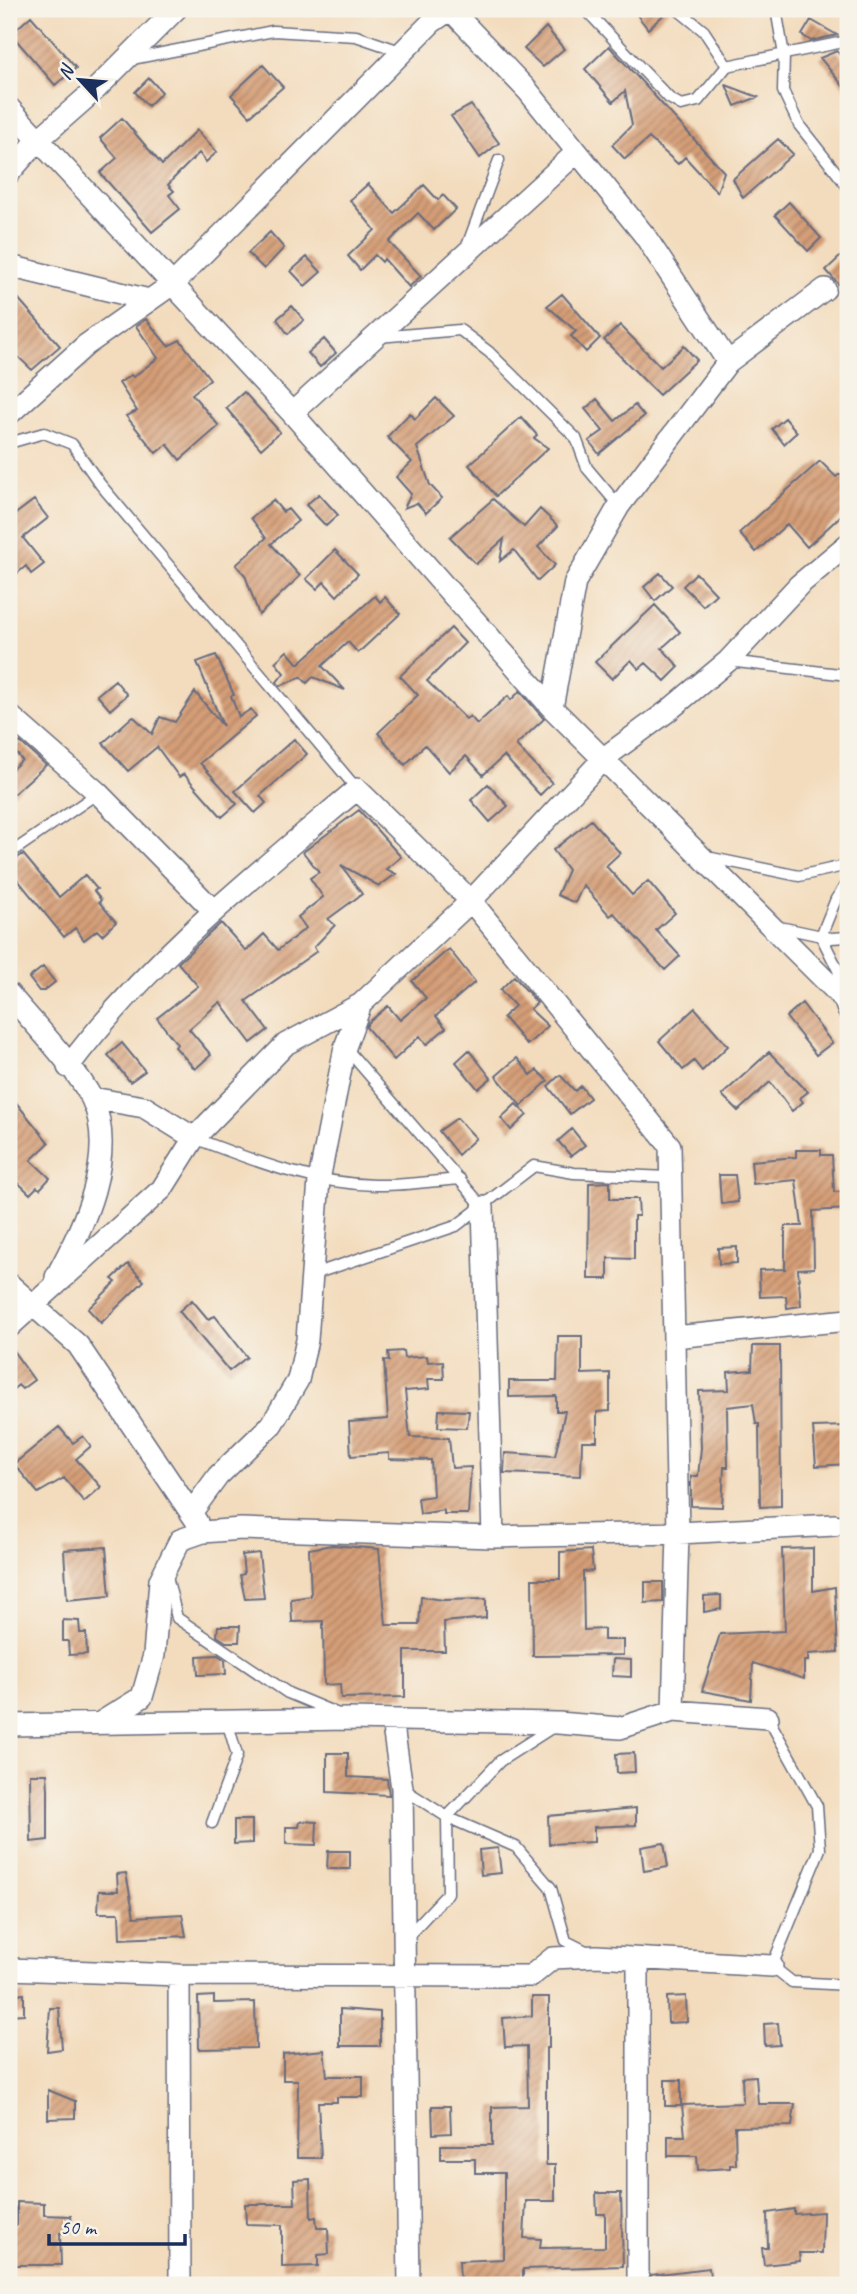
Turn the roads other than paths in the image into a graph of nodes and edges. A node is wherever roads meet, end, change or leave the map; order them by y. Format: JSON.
{"nodes":[{"id":1,"x":176,"y":9,"type":"edge"},
{"id":2,"x":450,"y":9,"type":"edge"},
{"id":3,"x":585,"y":9,"type":"edge"},
{"id":4,"x":677,"y":9,"type":"edge"},
{"id":5,"x":776,"y":9,"type":"edge"},
{"id":6,"x":426,"y":15,"type":"edge"},
{"id":7,"x":848,"y":41,"type":"edge"},
{"id":8,"x":403,"y":52,"type":"junction"},
{"id":9,"x":784,"y":55,"type":"junction"},
{"id":10,"x":124,"y":61,"type":"junction"},
{"id":11,"x":727,"y":66,"type":"junction"},
{"id":12,"x":9,"y":108,"type":"edge"},
{"id":13,"x":38,"y":140,"type":"junction"},
{"id":14,"x":578,"y":152,"type":"junction"},
{"id":15,"x":499,"y":160,"type":"dead end"},
{"id":16,"x":9,"y":173,"type":"edge"},
{"id":17,"x":848,"y":187,"type":"edge"},
{"id":18,"x":464,"y":255,"type":"junction"},
{"id":19,"x":9,"y":266,"type":"edge"},
{"id":20,"x":174,"y":283,"type":"junction"},
{"id":21,"x":825,"y":289,"type":"dead end"},
{"id":22,"x":149,"y":300,"type":"junction"},
{"id":23,"x":378,"y":337,"type":"junction"},
{"id":24,"x":728,"y":362,"type":"junction"},
{"id":25,"x":292,"y":413,"type":"junction"},
{"id":26,"x":9,"y":414,"type":"edge"},
{"id":27,"x":9,"y":443,"type":"edge"},
{"id":28,"x":619,"y":506,"type":"junction"},
{"id":29,"x":848,"y":544,"type":"edge"},
{"id":30,"x":728,"y":661,"type":"junction"},
{"id":31,"x":848,"y":676,"type":"edge"},
{"id":32,"x":552,"y":708,"type":"junction"},
{"id":33,"x":9,"y":715,"type":"edge"},
{"id":34,"x":604,"y":758,"type":"junction"},
{"id":35,"x":357,"y":789,"type":"junction"},
{"id":36,"x":98,"y":793,"type":"junction"},
{"id":37,"x":9,"y":854,"type":"edge"},
{"id":38,"x":701,"y":856,"type":"junction"},
{"id":39,"x":848,"y":865,"type":"edge"},
{"id":40,"x":848,"y":882,"type":"edge"},
{"id":41,"x":471,"y":901,"type":"junction"},
{"id":42,"x":213,"y":910,"type":"junction"},
{"id":43,"x":766,"y":924,"type":"junction"},
{"id":44,"x":821,"y":936,"type":"junction"},
{"id":45,"x":848,"y":937,"type":"edge"},
{"id":46,"x":9,"y":994,"type":"edge"},
{"id":47,"x":361,"y":1004,"type":"junction"},
{"id":48,"x":846,"y":1005,"type":"edge"},
{"id":49,"x":345,"y":1046,"type":"junction"},
{"id":50,"x":68,"y":1067,"type":"junction"},
{"id":51,"x":92,"y":1098,"type":"junction"},
{"id":52,"x":194,"y":1138,"type":"junction"},
{"id":53,"x":669,"y":1177,"type":"junction"},
{"id":54,"x":460,"y":1179,"type":"junction"},
{"id":55,"x":319,"y":1180,"type":"junction"},
{"id":56,"x":483,"y":1207,"type":"junction"},
{"id":57,"x":314,"y":1274,"type":"junction"},
{"id":58,"x":9,"y":1284,"type":"edge"},
{"id":59,"x":41,"y":1300,"type":"junction"},
{"id":60,"x":848,"y":1320,"type":"edge"},
{"id":61,"x":9,"y":1327,"type":"edge"},
{"id":62,"x":674,"y":1336,"type":"junction"},
{"id":63,"x":197,"y":1522,"type":"junction"},
{"id":64,"x":835,"y":1525,"type":"dead end"},
{"id":65,"x":678,"y":1533,"type":"junction"},
{"id":66,"x":493,"y":1537,"type":"junction"},
{"id":67,"x":165,"y":1570,"type":"junction"},
{"id":68,"x":673,"y":1711,"type":"junction"},
{"id":69,"x":768,"y":1718,"type":"joint"},
{"id":70,"x":348,"y":1719,"type":"junction"},
{"id":71,"x":392,"y":1720,"type":"junction"},
{"id":72,"x":227,"y":1721,"type":"junction"},
{"id":73,"x":100,"y":1723,"type":"junction"},
{"id":74,"x":558,"y":1723,"type":"junction"},
{"id":75,"x":9,"y":1725,"type":"edge"},
{"id":76,"x":402,"y":1788,"type":"junction"},
{"id":77,"x":447,"y":1817,"type":"junction"},
{"id":78,"x":212,"y":1823,"type":"dead end"},
{"id":79,"x":404,"y":1941,"type":"junction"},
{"id":80,"x":596,"y":1956,"type":"junction"},
{"id":81,"x":638,"y":1959,"type":"junction"},
{"id":82,"x":772,"y":1966,"type":"junction"},
{"id":83,"x":9,"y":1969,"type":"edge"},
{"id":84,"x":179,"y":1975,"type":"junction"},
{"id":85,"x":406,"y":1977,"type":"junction"},
{"id":86,"x":848,"y":1985,"type":"edge"},
{"id":87,"x":180,"y":2285,"type":"edge"},
{"id":88,"x":409,"y":2285,"type":"edge"},
{"id":89,"x":638,"y":2285,"type":"edge"}],
"edges":[{"from":1,"to":10,"type":"street"},
{"from":2,"to":6,"type":"street"},
{"from":2,"to":14,"type":"street"},
{"from":3,"to":11,"type":"lane"},
{"from":4,"to":11,"type":"lane"},
{"from":5,"to":9,"type":"lane"},
{"from":6,"to":8,"type":"street"},
{"from":7,"to":9,"type":"lane"},
{"from":8,"to":10,"type":"lane"},
{"from":8,"to":20,"type":"street"},
{"from":9,"to":11,"type":"lane"},
{"from":9,"to":17,"type":"lane"},
{"from":10,"to":13,"type":"street"},
{"from":12,"to":13,"type":"street"},
{"from":13,"to":16,"type":"street"},
{"from":13,"to":20,"type":"street"},
{"from":14,"to":18,"type":"street"},
{"from":14,"to":24,"type":"street"},
{"from":15,"to":18,"type":"lane"},
{"from":18,"to":23,"type":"street"},
{"from":19,"to":22,"type":"street"},
{"from":20,"to":22,"type":"street"},
{"from":20,"to":25,"type":"street"},
{"from":21,"to":24,"type":"street"},
{"from":22,"to":26,"type":"street"},
{"from":23,"to":25,"type":"street"},
{"from":23,"to":28,"type":"lane"},
{"from":24,"to":28,"type":"street"},
{"from":25,"to":32,"type":"street"},
{"from":27,"to":35,"type":"lane"},
{"from":28,"to":32,"type":"street"},
{"from":29,"to":30,"type":"street"},
{"from":30,"to":31,"type":"lane"},
{"from":30,"to":34,"type":"street"},
{"from":32,"to":34,"type":"street"},
{"from":33,"to":36,"type":"street"},
{"from":34,"to":38,"type":"street"},
{"from":34,"to":41,"type":"street"},
{"from":35,"to":41,"type":"street"},
{"from":35,"to":42,"type":"street"},
{"from":36,"to":37,"type":"lane"},
{"from":36,"to":42,"type":"street"},
{"from":38,"to":39,"type":"lane"},
{"from":38,"to":43,"type":"street"},
{"from":40,"to":44,"type":"lane"},
{"from":41,"to":47,"type":"street"},
{"from":41,"to":53,"type":"street"},
{"from":42,"to":50,"type":"street"},
{"from":43,"to":44,"type":"lane"},
{"from":43,"to":48,"type":"street"},
{"from":44,"to":45,"type":"lane"},
{"from":44,"to":48,"type":"lane"},
{"from":46,"to":50,"type":"street"},
{"from":47,"to":49,"type":"street"},
{"from":47,"to":52,"type":"street"},
{"from":49,"to":54,"type":"lane"},
{"from":49,"to":55,"type":"street"},
{"from":50,"to":51,"type":"street"},
{"from":51,"to":52,"type":"street"},
{"from":51,"to":59,"type":"street"},
{"from":52,"to":55,"type":"lane"},
{"from":52,"to":59,"type":"street"},
{"from":53,"to":56,"type":"lane"},
{"from":53,"to":62,"type":"street"},
{"from":54,"to":55,"type":"lane"},
{"from":54,"to":56,"type":"lane"},
{"from":55,"to":57,"type":"street"},
{"from":56,"to":57,"type":"lane"},
{"from":56,"to":66,"type":"street"},
{"from":57,"to":63,"type":"street"},
{"from":58,"to":59,"type":"street"},
{"from":59,"to":61,"type":"street"},
{"from":59,"to":63,"type":"street"},
{"from":60,"to":62,"type":"street"},
{"from":62,"to":65,"type":"street"},
{"from":63,"to":66,"type":"street"},
{"from":63,"to":67,"type":"street"},
{"from":64,"to":65,"type":"street"},
{"from":65,"to":66,"type":"street"},
{"from":65,"to":68,"type":"street"},
{"from":67,"to":70,"type":"lane"},
{"from":67,"to":73,"type":"street"},
{"from":68,"to":69,"type":"street"},
{"from":68,"to":74,"type":"street"},
{"from":69,"to":82,"type":"lane"},
{"from":70,"to":71,"type":"street"},
{"from":70,"to":72,"type":"street"},
{"from":71,"to":74,"type":"street"},
{"from":71,"to":76,"type":"street"},
{"from":72,"to":73,"type":"street"},
{"from":72,"to":78,"type":"lane"},
{"from":73,"to":75,"type":"street"},
{"from":74,"to":77,"type":"lane"},
{"from":76,"to":77,"type":"lane"},
{"from":76,"to":79,"type":"street"},
{"from":77,"to":79,"type":"lane"},
{"from":77,"to":80,"type":"lane"},
{"from":79,"to":85,"type":"street"},
{"from":80,"to":81,"type":"street"},
{"from":80,"to":85,"type":"street"},
{"from":81,"to":82,"type":"street"},
{"from":81,"to":89,"type":"street"},
{"from":82,"to":86,"type":"lane"},
{"from":83,"to":84,"type":"street"},
{"from":84,"to":85,"type":"street"},
{"from":84,"to":87,"type":"street"},
{"from":85,"to":88,"type":"street"}]}
